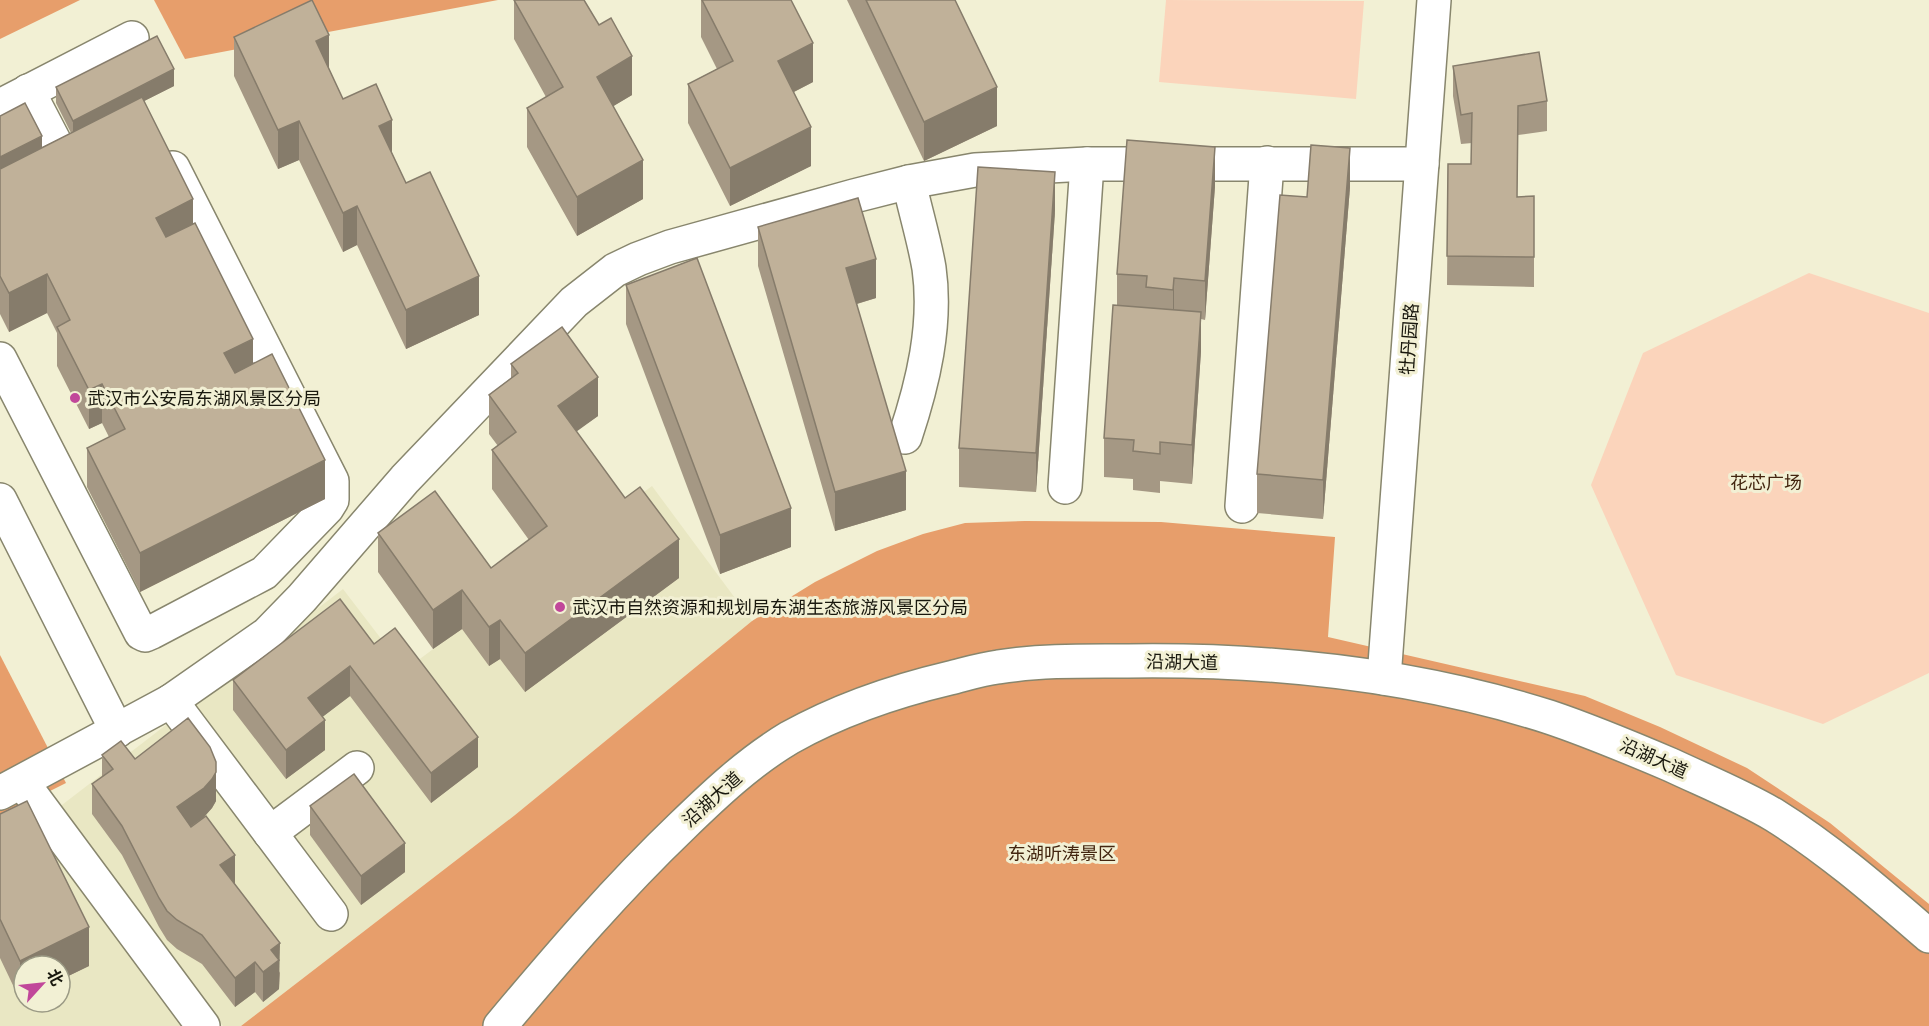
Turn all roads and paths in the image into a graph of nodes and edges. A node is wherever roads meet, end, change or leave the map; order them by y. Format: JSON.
{"nodes":[{"id":1,"x":1434,"y":0,"type":"edge"},
{"id":2,"x":132,"y":38,"type":"dead end"},
{"id":3,"x":14,"y":98,"type":"edge"},
{"id":4,"x":159,"y":141,"type":"edge"},
{"id":5,"x":63,"y":163,"type":"edge"},
{"id":6,"x":1267,"y":163,"type":"junction"},
{"id":7,"x":1088,"y":164,"type":"junction"},
{"id":8,"x":1422,"y":164,"type":"junction"},
{"id":9,"x":909,"y":182,"type":"junction"},
{"id":10,"x":0,"y":359,"type":"edge"},
{"id":11,"x":905,"y":436,"type":"dead end"},
{"id":12,"x":1065,"y":487,"type":"dead end"},
{"id":13,"x":0,"y":500,"type":"edge"},
{"id":14,"x":1242,"y":506,"type":"dead end"},
{"id":15,"x":1384,"y":678,"type":"junction"},
{"id":16,"x":171,"y":701,"type":"junction"},
{"id":17,"x":117,"y":731,"type":"junction"},
{"id":18,"x":357,"y":768,"type":"dead end"},
{"id":19,"x":11,"y":788,"type":"edge"},
{"id":20,"x":270,"y":833,"type":"junction"},
{"id":21,"x":331,"y":914,"type":"dead end"},
{"id":22,"x":1929,"y":936,"type":"edge"},
{"id":23,"x":203,"y":1026,"type":"edge"},
{"id":24,"x":500,"y":1026,"type":"edge"}],
"edges":[{"from":1,"to":8,"type":"street","name":"牡丹园路"},
{"from":2,"to":3,"type":"street"},
{"from":3,"to":5,"type":"street"},
{"from":4,"to":10,"type":"street"},
{"from":6,"to":7,"type":"street"},
{"from":6,"to":8,"type":"street"},
{"from":6,"to":14,"type":"street"},
{"from":7,"to":9,"type":"street"},
{"from":7,"to":12,"type":"street"},
{"from":8,"to":15,"type":"street","name":"牡丹园路"},
{"from":9,"to":11,"type":"street"},
{"from":9,"to":16,"type":"street"},
{"from":13,"to":17,"type":"street"},
{"from":15,"to":22,"type":"street","name":"沿湖大道"},
{"from":15,"to":24,"type":"street","name":"沿湖大道"},
{"from":16,"to":17,"type":"street"},
{"from":16,"to":20,"type":"street"},
{"from":17,"to":19,"type":"street"},
{"from":18,"to":20,"type":"street"},
{"from":19,"to":23,"type":"street"},
{"from":20,"to":21,"type":"street"}]}
